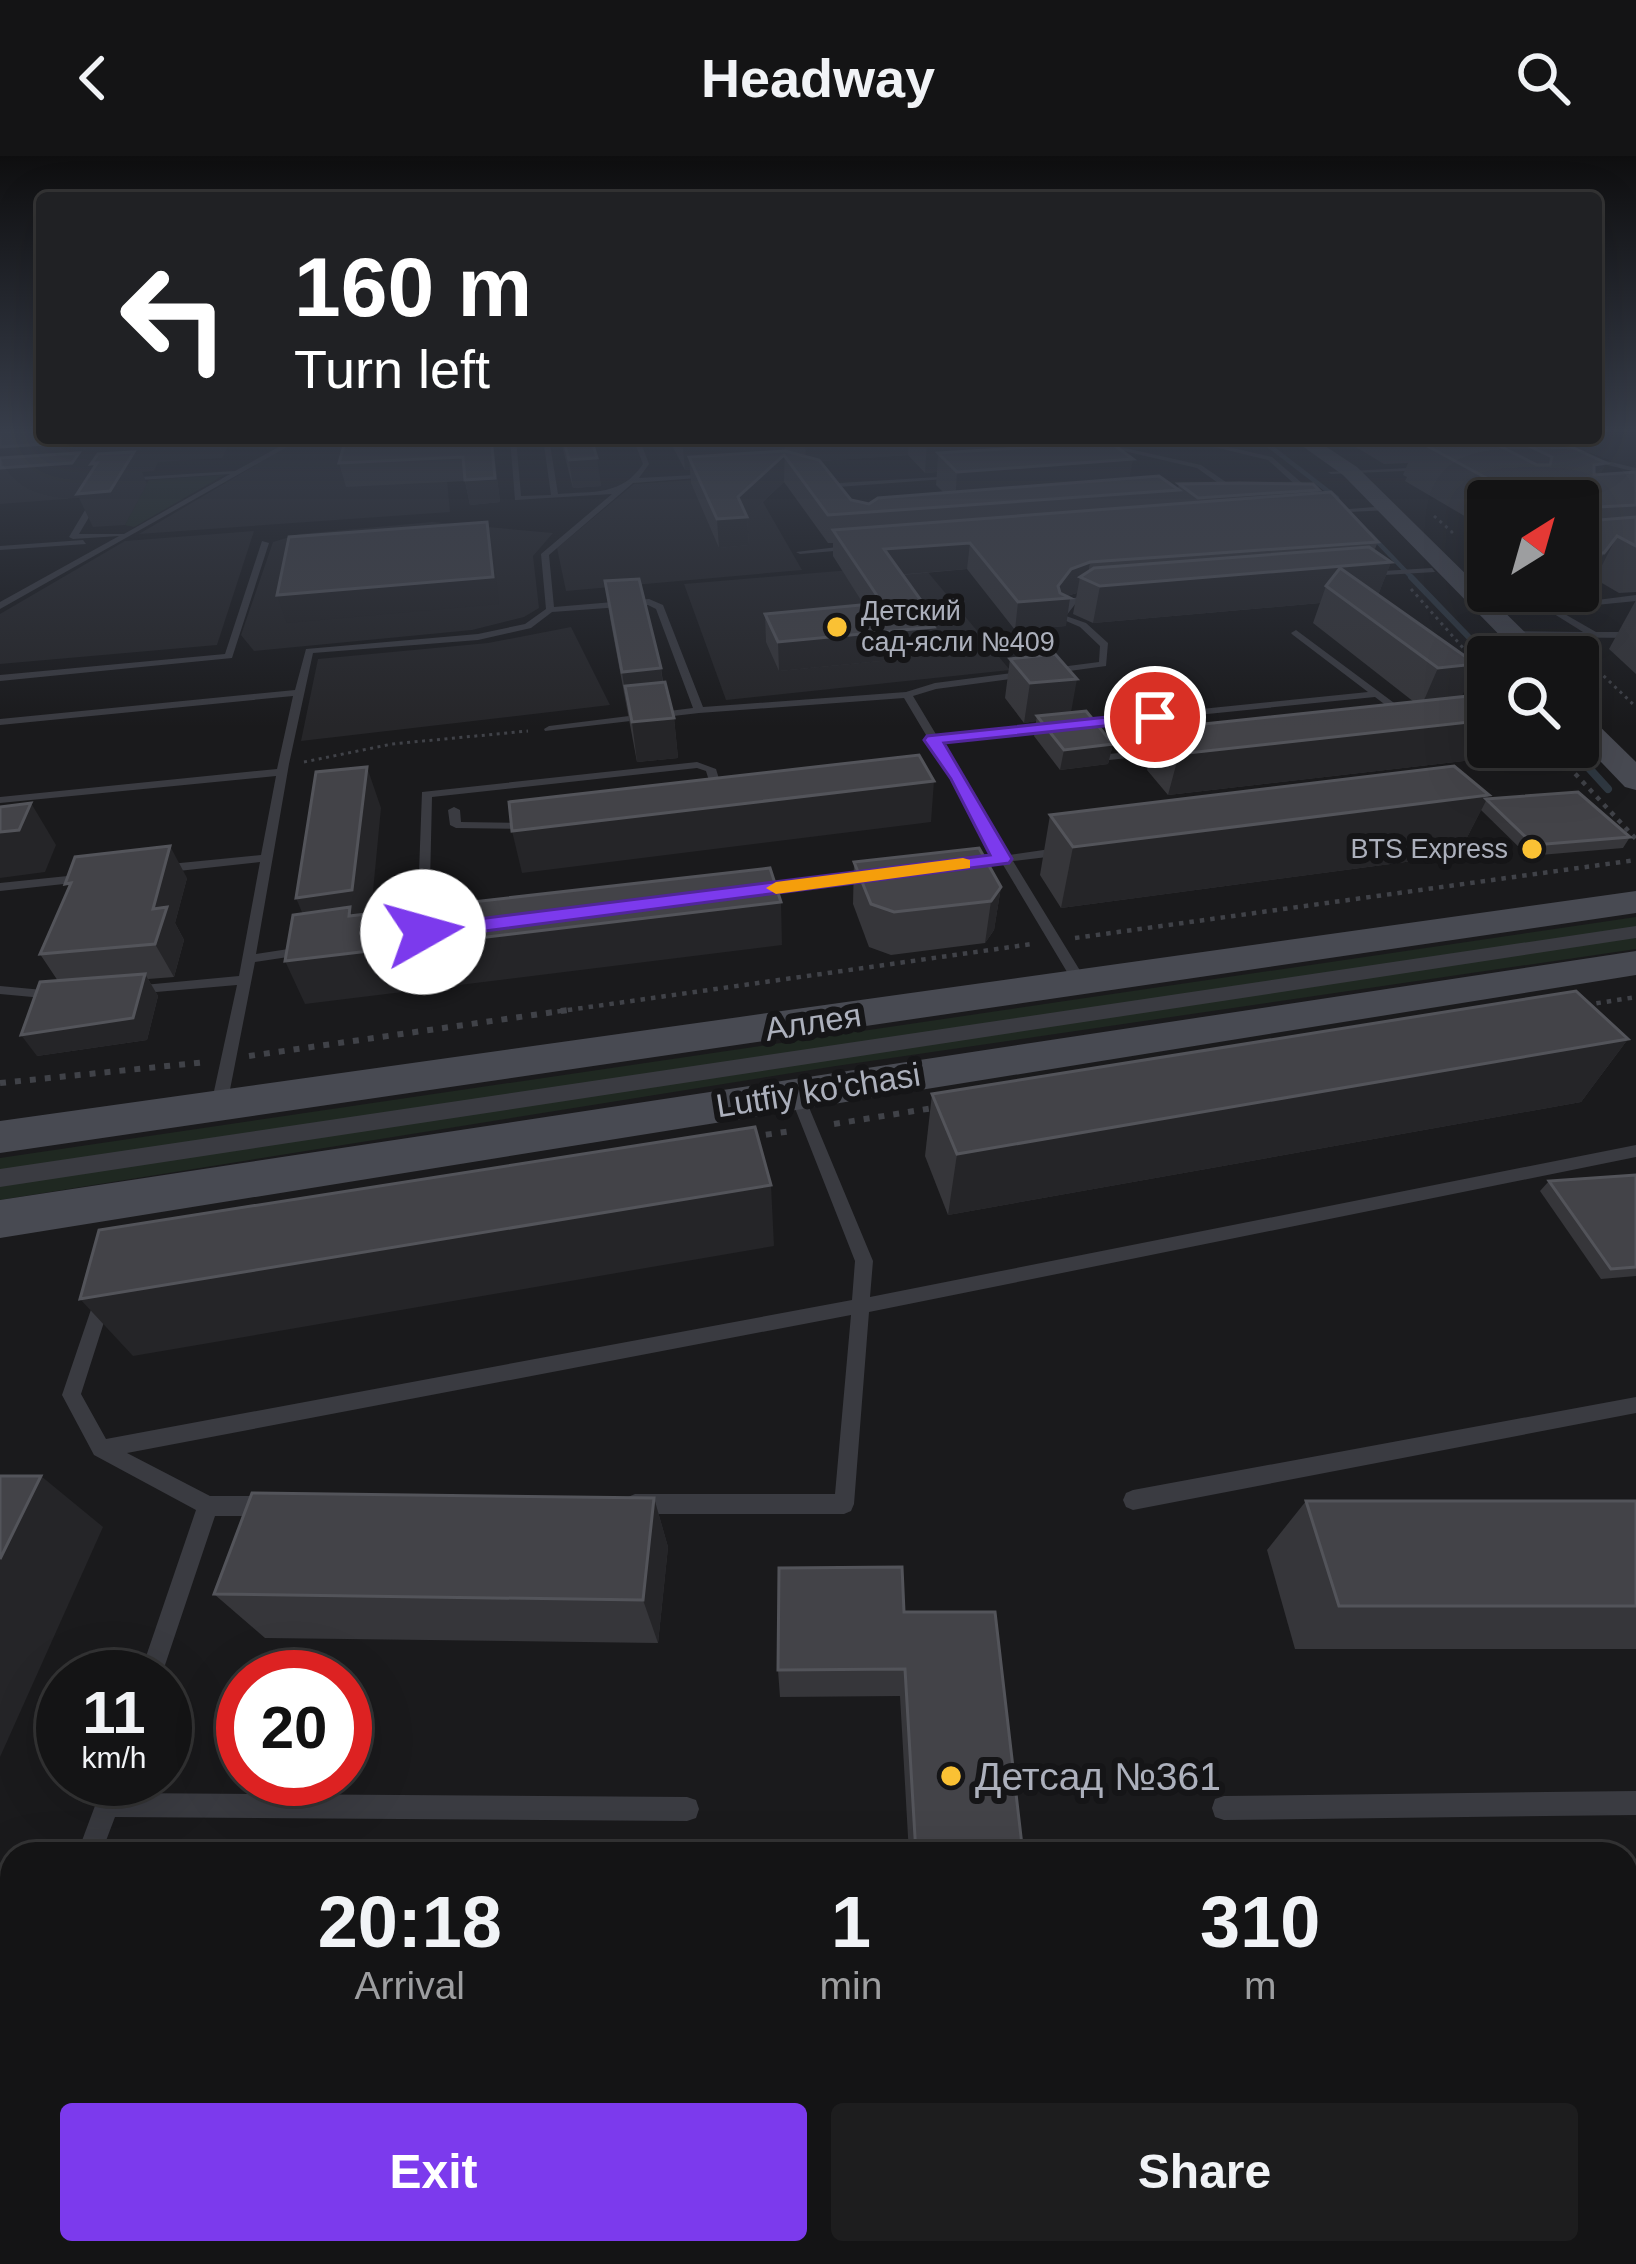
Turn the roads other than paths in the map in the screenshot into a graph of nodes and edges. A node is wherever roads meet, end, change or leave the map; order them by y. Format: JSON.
{"nodes":[{"id":1,"x":77,"y":530,"type":"edge"},
{"id":2,"x":133,"y":530,"type":"edge"},
{"id":3,"x":571,"y":530,"type":"edge"},
{"id":4,"x":1395,"y":530,"type":"edge"},
{"id":5,"x":1401,"y":530,"type":"edge"},
{"id":6,"x":121,"y":537,"type":"junction"},
{"id":7,"x":265,"y":543,"type":"dead end"},
{"id":8,"x":863,"y":547,"type":"edge"},
{"id":9,"x":0,"y":548,"type":"edge"},
{"id":10,"x":800,"y":552,"type":"dead end"},
{"id":11,"x":1423,"y":571,"type":"junction"},
{"id":12,"x":1351,"y":575,"type":"edge"},
{"id":13,"x":22,"y":593,"type":"junction"},
{"id":14,"x":0,"y":595,"type":"edge"},
{"id":15,"x":1108,"y":595,"type":"edge"},
{"id":16,"x":1636,"y":598,"type":"edge"},
{"id":17,"x":1599,"y":602,"type":"edge"},
{"id":18,"x":0,"y":606,"type":"edge"},
{"id":19,"x":550,"y":610,"type":"junction"},
{"id":20,"x":1556,"y":612,"type":"edge"},
{"id":21,"x":1295,"y":633,"type":"dead end"},
{"id":22,"x":1595,"y":635,"type":"junction"},
{"id":23,"x":1636,"y":635,"type":"edge"},
{"id":24,"x":1503,"y":636,"type":"edge"},
{"id":25,"x":1505,"y":636,"type":"edge"},
{"id":26,"x":1587,"y":636,"type":"edge"},
{"id":27,"x":0,"y":678,"type":"edge"},
{"id":28,"x":298,"y":693,"type":"junction"},
{"id":29,"x":1378,"y":694,"type":"junction"},
{"id":30,"x":907,"y":695,"type":"junction"},
{"id":31,"x":699,"y":710,"type":"junction"},
{"id":32,"x":1599,"y":720,"type":"edge"},
{"id":33,"x":0,"y":722,"type":"edge"},
{"id":34,"x":1395,"y":727,"type":"edge"},
{"id":35,"x":549,"y":729,"type":"road end"},
{"id":36,"x":933,"y":740,"type":"junction"},
{"id":37,"x":1599,"y":742,"type":"edge"},
{"id":38,"x":1180,"y":750,"type":"edge"},
{"id":39,"x":1109,"y":757,"type":"edge"},
{"id":40,"x":1636,"y":758,"type":"edge"},
{"id":41,"x":282,"y":769,"type":"junction"},
{"id":42,"x":960,"y":779,"type":"junction"},
{"id":43,"x":1636,"y":780,"type":"edge"},
{"id":44,"x":938,"y":782,"type":"edge"},
{"id":45,"x":0,"y":800,"type":"edge"},
{"id":46,"x":742,"y":803,"type":"edge"},
{"id":47,"x":721,"y":805,"type":"junction"},
{"id":48,"x":697,"y":808,"type":"edge"},
{"id":49,"x":454,"y":810,"type":"dead end"},
{"id":50,"x":554,"y":823,"type":"edge"},
{"id":51,"x":1071,"y":850,"type":"edge"},
{"id":52,"x":266,"y":858,"type":"junction"},
{"id":53,"x":1002,"y":859,"type":"junction"},
{"id":54,"x":956,"y":865,"type":"edge"},
{"id":55,"x":133,"y":872,"type":"edge"},
{"id":56,"x":886,"y":874,"type":"edge"},
{"id":57,"x":111,"y":875,"type":"edge"},
{"id":58,"x":0,"y":887,"type":"edge"},
{"id":59,"x":747,"y":891,"type":"edge"},
{"id":60,"x":1636,"y":902,"type":"edge"},
{"id":61,"x":446,"y":930,"type":"edge"},
{"id":62,"x":423,"y":932,"type":"junction"},
{"id":63,"x":1636,"y":932,"type":"edge"},
{"id":64,"x":401,"y":936,"type":"edge"},
{"id":65,"x":315,"y":949,"type":"edge"},
{"id":66,"x":250,"y":959,"type":"junction"},
{"id":67,"x":1636,"y":963,"type":"edge"},
{"id":68,"x":246,"y":980,"type":"junction"},
{"id":69,"x":1080,"y":982,"type":"junction"},
{"id":70,"x":0,"y":990,"type":"edge"},
{"id":71,"x":115,"y":992,"type":"edge"},
{"id":72,"x":72,"y":994,"type":"edge"},
{"id":73,"x":796,"y":1093,"type":"junction"},
{"id":74,"x":219,"y":1105,"type":"junction"},
{"id":75,"x":0,"y":1137,"type":"edge"},
{"id":76,"x":1636,"y":1151,"type":"edge"},
{"id":77,"x":0,"y":1178,"type":"edge"},
{"id":78,"x":0,"y":1219,"type":"edge"},
{"id":79,"x":107,"y":1282,"type":"edge"},
{"id":80,"x":861,"y":1306,"type":"junction"},
{"id":81,"x":1636,"y":1406,"type":"edge"},
{"id":82,"x":101,"y":1449,"type":"junction"},
{"id":83,"x":1132,"y":1500,"type":"dead end"},
{"id":84,"x":613,"y":1504,"type":"edge"},
{"id":85,"x":208,"y":1506,"type":"junction"},
{"id":86,"x":280,"y":1506,"type":"edge"},
{"id":87,"x":159,"y":1650,"type":"edge"},
{"id":88,"x":1636,"y":1803,"type":"edge"},
{"id":89,"x":109,"y":1806,"type":"edge"},
{"id":90,"x":192,"y":1806,"type":"edge"},
{"id":91,"x":1224,"y":1808,"type":"dead end"},
{"id":92,"x":687,"y":1809,"type":"dead end"},
{"id":93,"x":94,"y":1842,"type":"edge"}],
"edges":[{"from":1,"to":6,"type":"lane"},
{"from":2,"to":6,"type":"lane"},
{"from":3,"to":19,"type":"lane"},
{"from":4,"to":11,"type":"main road"},
{"from":5,"to":25,"type":"main road"},
{"from":6,"to":9,"type":"lane"},
{"from":6,"to":13,"type":"lane"},
{"from":7,"to":27,"type":"lane"},
{"from":8,"to":10,"type":"lane"},
{"from":11,"to":12,"type":"lane"},
{"from":11,"to":24,"type":"main road"},
{"from":13,"to":14,"type":"lane"},
{"from":13,"to":18,"type":"lane"},
{"from":15,"to":30,"type":"lane"},
{"from":16,"to":17,"type":"lane"},
{"from":19,"to":28,"type":"lane"},
{"from":19,"to":31,"type":"lane"},
{"from":20,"to":22,"type":"lane"},
{"from":21,"to":29,"type":"lane"},
{"from":22,"to":23,"type":"lane"},
{"from":22,"to":26,"type":"lane"},
{"from":28,"to":33,"type":"lane"},
{"from":28,"to":41,"type":"lane"},
{"from":29,"to":34,"type":"lane"},
{"from":29,"to":36,"type":"lane"},
{"from":30,"to":31,"type":"lane"},
{"from":30,"to":36,"type":"lane"},
{"from":31,"to":35,"type":"lane"},
{"from":32,"to":40,"type":"main road"},
{"from":36,"to":42,"type":"lane"},
{"from":37,"to":43,"type":"main road"},
{"from":38,"to":39,"type":"lane"},
{"from":41,"to":45,"type":"lane"},
{"from":41,"to":52,"type":"lane"},
{"from":42,"to":44,"type":"lane"},
{"from":42,"to":53,"type":"lane"},
{"from":46,"to":47,"type":"lane"},
{"from":47,"to":48,"type":"lane"},
{"from":47,"to":62,"type":"lane"},
{"from":49,"to":50,"type":"lane"},
{"from":51,"to":53,"type":"lane"},
{"from":52,"to":55,"type":"lane"},
{"from":52,"to":66,"type":"lane"},
{"from":53,"to":54,"type":"lane"},
{"from":53,"to":69,"type":"lane"},
{"from":56,"to":59,"type":"lane"},
{"from":57,"to":58,"type":"lane"},
{"from":60,"to":69,"type":"main road","name":"Lutfiy ko'chasi"},
{"from":61,"to":62,"type":"lane"},
{"from":62,"to":64,"type":"lane"},
{"from":63,"to":77,"type":"street","name":"Аллея"},
{"from":65,"to":66,"type":"lane"},
{"from":66,"to":68,"type":"lane"},
{"from":67,"to":73,"type":"main road","name":"Lutfiy ko'chasi"},
{"from":68,"to":71,"type":"lane"},
{"from":68,"to":74,"type":"lane"},
{"from":69,"to":74,"type":"main road","name":"Lutfiy ko'chasi"},
{"from":70,"to":72,"type":"lane"},
{"from":73,"to":78,"type":"main road","name":"Lutfiy ko'chasi"},
{"from":73,"to":80,"type":"lane"},
{"from":74,"to":75,"type":"main road","name":"Lutfiy ko'chasi"},
{"from":76,"to":80,"type":"lane"},
{"from":79,"to":82,"type":"lane"},
{"from":80,"to":82,"type":"lane"},
{"from":80,"to":84,"type":"lane"},
{"from":81,"to":83,"type":"lane"},
{"from":82,"to":85,"type":"lane"},
{"from":85,"to":86,"type":"lane"},
{"from":85,"to":87,"type":"lane"},
{"from":88,"to":91,"type":"lane"},
{"from":89,"to":93,"type":"lane"},
{"from":90,"to":92,"type":"lane"}]}
